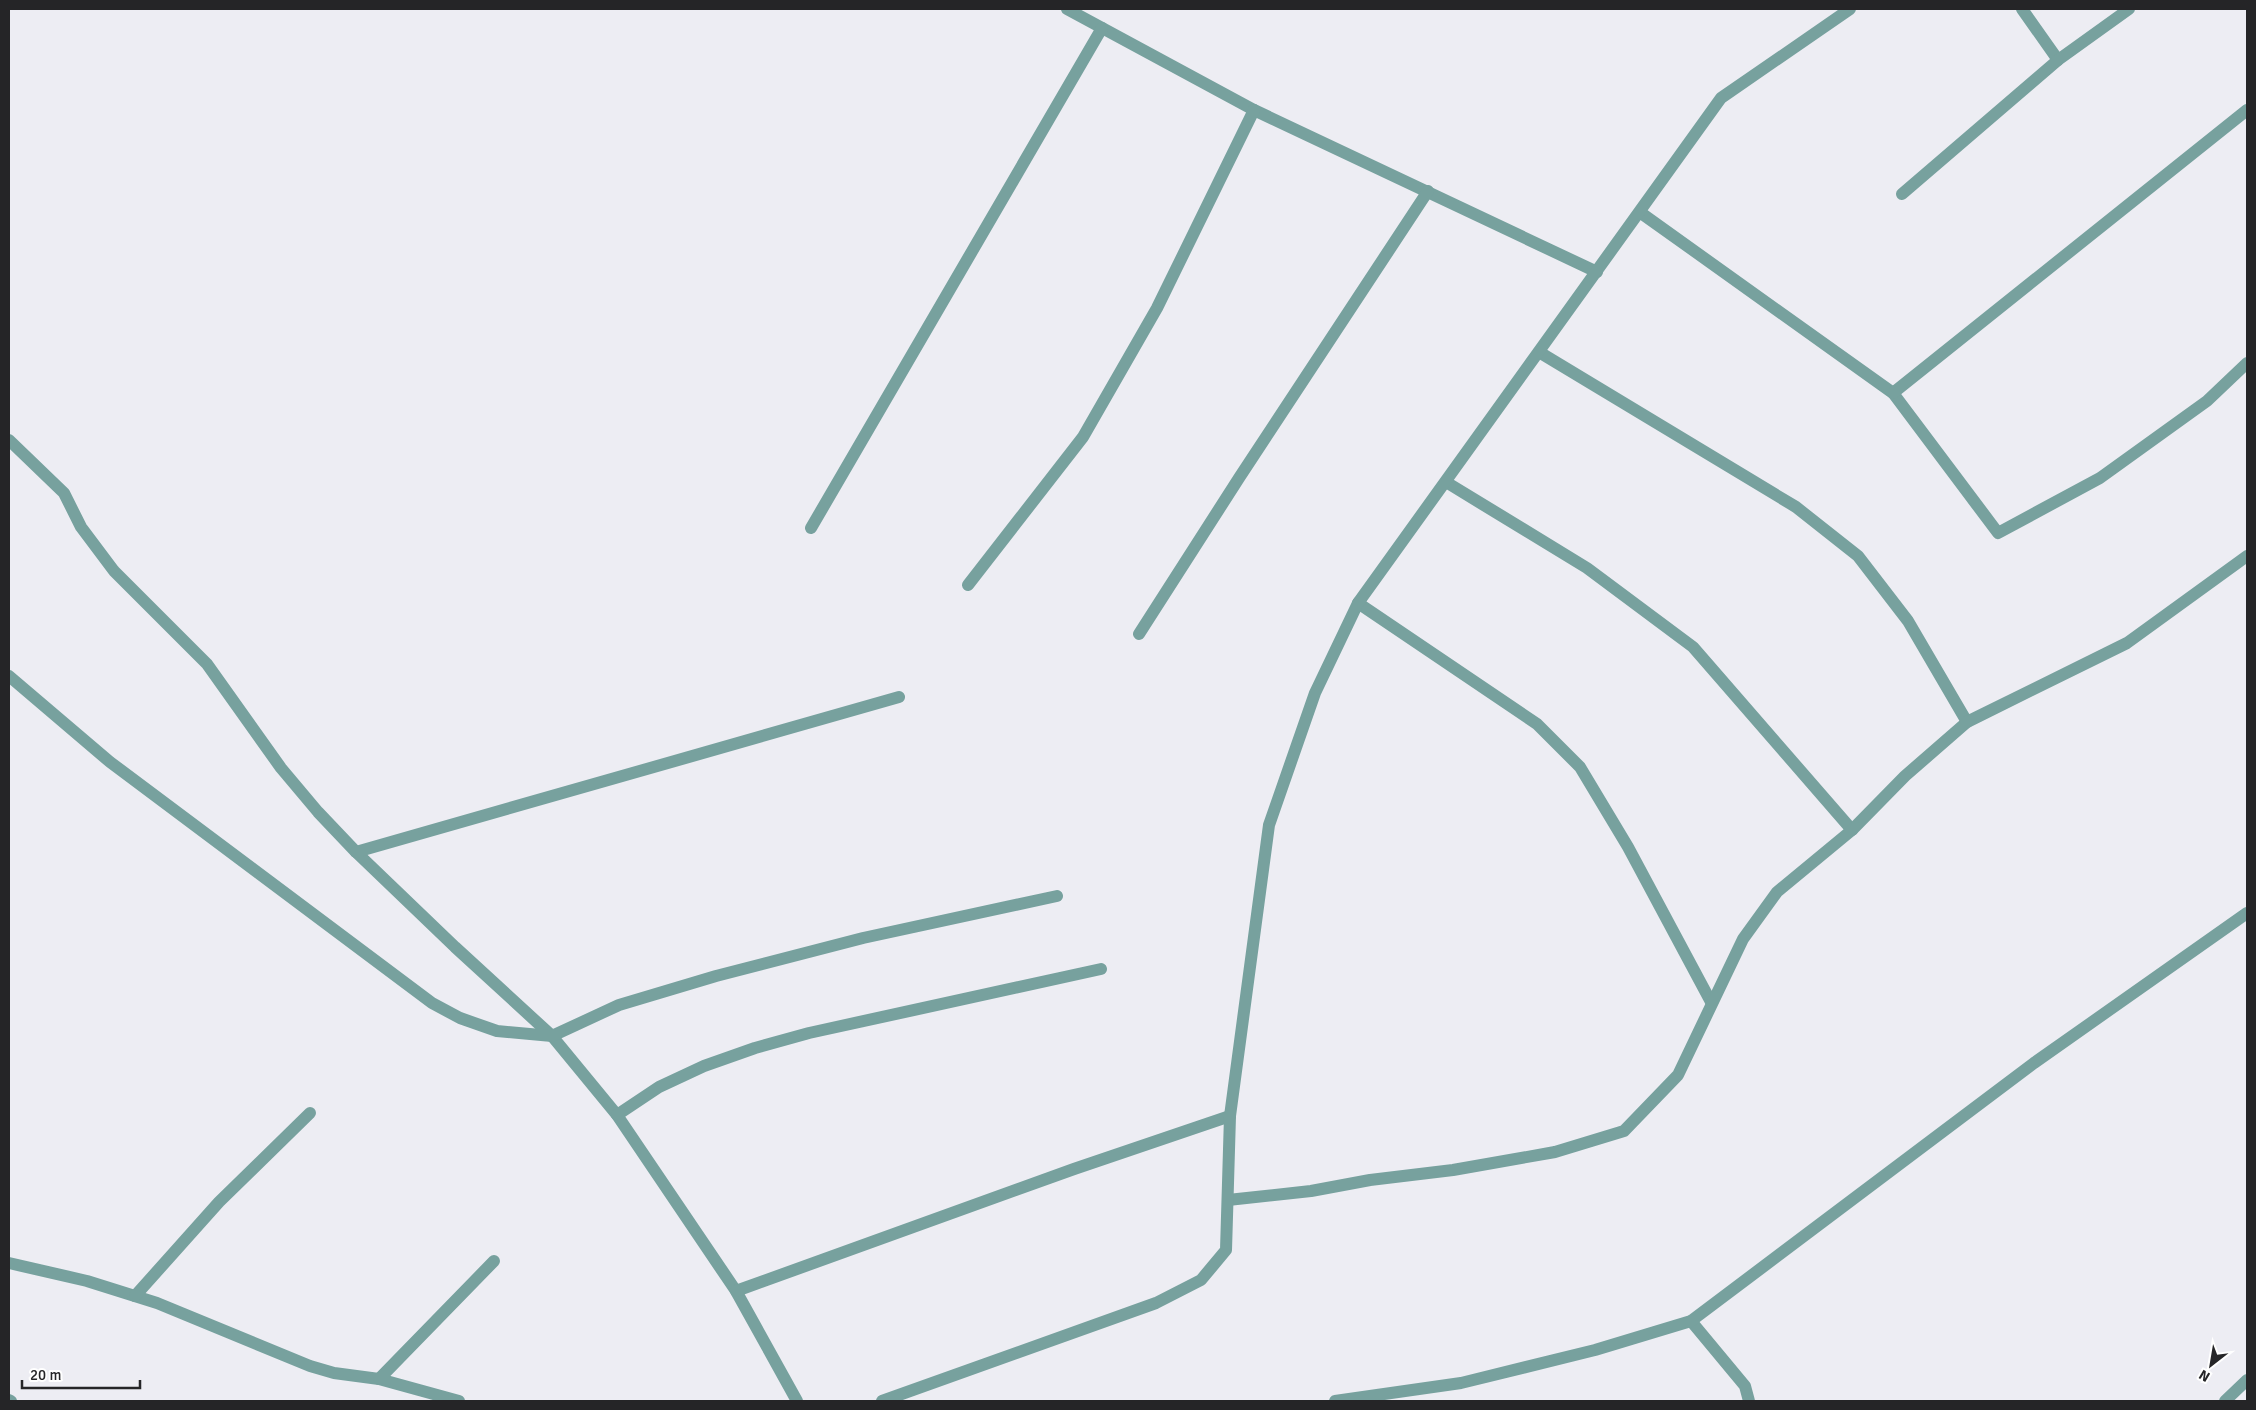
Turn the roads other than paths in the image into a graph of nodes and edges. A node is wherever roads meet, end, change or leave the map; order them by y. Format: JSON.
{"nodes":[{"id":1,"x":1067,"y":9,"type":"edge"},
{"id":2,"x":1850,"y":9,"type":"edge"},
{"id":3,"x":2022,"y":9,"type":"edge"},
{"id":4,"x":2129,"y":9,"type":"edge"},
{"id":5,"x":1102,"y":28,"type":"junction"},
{"id":6,"x":2058,"y":60,"type":"junction"},
{"id":7,"x":1254,"y":110,"type":"junction"},
{"id":8,"x":2247,"y":110,"type":"edge"},
{"id":9,"x":1428,"y":191,"type":"junction"},
{"id":10,"x":1902,"y":194,"type":"dead end"},
{"id":11,"x":1641,"y":213,"type":"junction"},
{"id":12,"x":1597,"y":272,"type":"junction"},
{"id":13,"x":1539,"y":352,"type":"junction"},
{"id":14,"x":2247,"y":363,"type":"edge"},
{"id":15,"x":1893,"y":393,"type":"junction"},
{"id":16,"x":9,"y":440,"type":"edge"},
{"id":17,"x":1446,"y":482,"type":"junction"},
{"id":18,"x":812,"y":528,"type":"dead end"},
{"id":19,"x":2247,"y":556,"type":"edge"},
{"id":20,"x":968,"y":586,"type":"dead end"},
{"id":21,"x":1358,"y":603,"type":"junction"},
{"id":22,"x":1139,"y":634,"type":"dead end"},
{"id":23,"x":9,"y":676,"type":"edge"},
{"id":24,"x":899,"y":697,"type":"dead end"},
{"id":25,"x":1967,"y":722,"type":"junction"},
{"id":26,"x":1852,"y":830,"type":"junction"},
{"id":27,"x":356,"y":852,"type":"junction"},
{"id":28,"x":1057,"y":896,"type":"dead end"},
{"id":29,"x":2247,"y":913,"type":"edge"},
{"id":30,"x":1101,"y":969,"type":"dead end"},
{"id":31,"x":1711,"y":1002,"type":"junction"},
{"id":32,"x":552,"y":1036,"type":"junction"},
{"id":33,"x":310,"y":1113,"type":"dead end"},
{"id":34,"x":617,"y":1115,"type":"junction"},
{"id":35,"x":1230,"y":1116,"type":"junction"},
{"id":36,"x":1228,"y":1200,"type":"junction"},
{"id":37,"x":494,"y":1261,"type":"dead end"},
{"id":38,"x":9,"y":1263,"type":"edge"},
{"id":39,"x":736,"y":1291,"type":"junction"},
{"id":40,"x":135,"y":1296,"type":"junction"},
{"id":41,"x":1691,"y":1321,"type":"junction"},
{"id":42,"x":379,"y":1379,"type":"junction"},
{"id":43,"x":2247,"y":1380,"type":"edge"},
{"id":44,"x":460,"y":1401,"type":"edge"},
{"id":45,"x":796,"y":1401,"type":"edge"},
{"id":46,"x":882,"y":1401,"type":"edge"},
{"id":47,"x":1336,"y":1401,"type":"edge"},
{"id":48,"x":1749,"y":1401,"type":"edge"},
{"id":49,"x":2225,"y":1401,"type":"edge"}],
"edges":[{"from":1,"to":5,"type":"street"},
{"from":2,"to":11,"type":"street"},
{"from":3,"to":6,"type":"street"},
{"from":4,"to":6,"type":"street"},
{"from":5,"to":7,"type":"street"},
{"from":5,"to":18,"type":"street"},
{"from":6,"to":10,"type":"street"},
{"from":7,"to":9,"type":"street"},
{"from":7,"to":20,"type":"street"},
{"from":8,"to":15,"type":"street"},
{"from":9,"to":12,"type":"street"},
{"from":9,"to":22,"type":"street"},
{"from":11,"to":12,"type":"street"},
{"from":11,"to":15,"type":"street"},
{"from":12,"to":13,"type":"street"},
{"from":13,"to":17,"type":"street"},
{"from":13,"to":25,"type":"street"},
{"from":14,"to":15,"type":"street"},
{"from":16,"to":27,"type":"street"},
{"from":17,"to":21,"type":"street"},
{"from":17,"to":26,"type":"street"},
{"from":19,"to":25,"type":"street"},
{"from":21,"to":31,"type":"street"},
{"from":21,"to":35,"type":"street"},
{"from":23,"to":32,"type":"street"},
{"from":24,"to":27,"type":"street"},
{"from":25,"to":26,"type":"street"},
{"from":26,"to":31,"type":"street"},
{"from":27,"to":32,"type":"street"},
{"from":28,"to":32,"type":"street"},
{"from":29,"to":41,"type":"street"},
{"from":30,"to":34,"type":"street"},
{"from":31,"to":36,"type":"street"},
{"from":32,"to":34,"type":"street"},
{"from":33,"to":40,"type":"street"},
{"from":34,"to":39,"type":"street"},
{"from":35,"to":36,"type":"street"},
{"from":35,"to":39,"type":"street"},
{"from":36,"to":46,"type":"street"},
{"from":37,"to":42,"type":"street"},
{"from":38,"to":40,"type":"street"},
{"from":39,"to":45,"type":"street"},
{"from":40,"to":42,"type":"street"},
{"from":41,"to":47,"type":"street"},
{"from":41,"to":48,"type":"street"},
{"from":42,"to":44,"type":"street"},
{"from":43,"to":49,"type":"street"}]}
